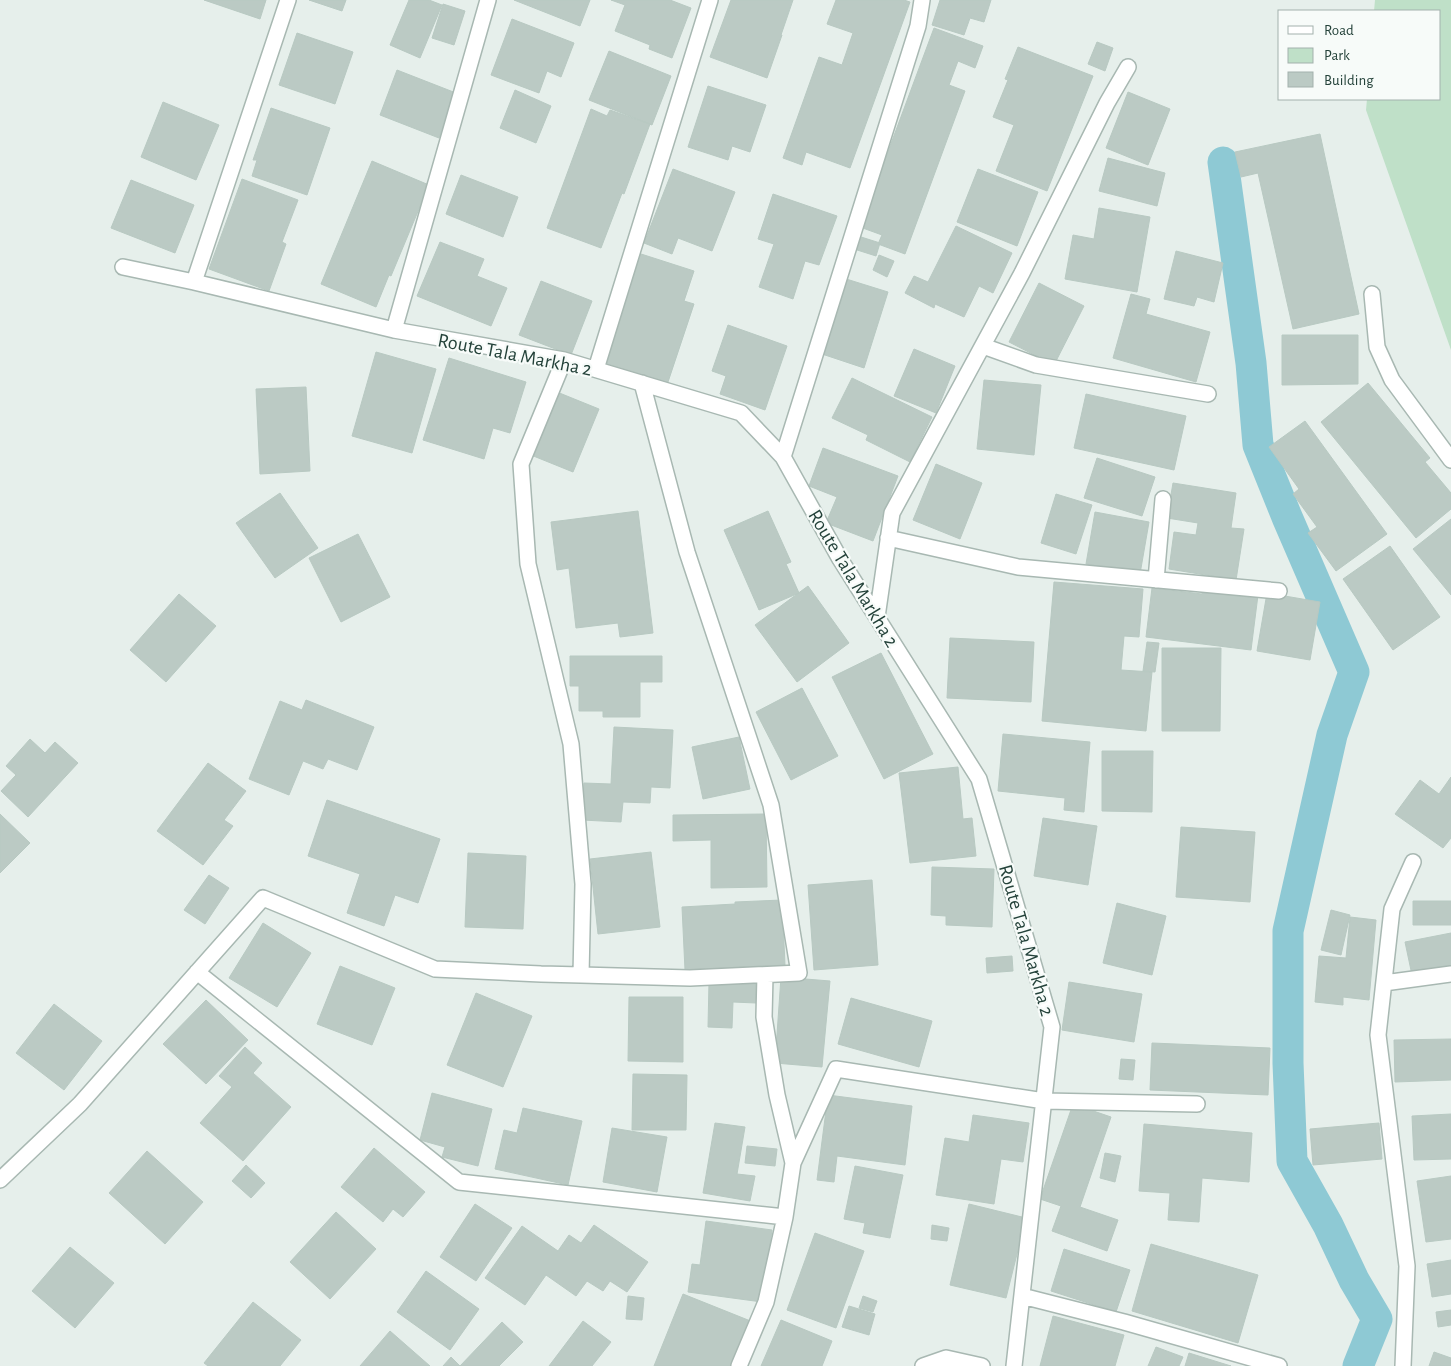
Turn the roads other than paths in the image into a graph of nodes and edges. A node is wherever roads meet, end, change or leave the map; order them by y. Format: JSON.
{"nodes":[{"id":1,"x":288,"y":0,"type":"edge"},
{"id":2,"x":488,"y":0,"type":"edge"},
{"id":3,"x":710,"y":0,"type":"edge"},
{"id":4,"x":922,"y":0,"type":"edge"},
{"id":5,"x":1128,"y":67,"type":"dead end"},
{"id":6,"x":123,"y":267,"type":"dead end"},
{"id":7,"x":194,"y":282,"type":"junction"},
{"id":8,"x":1372,"y":294,"type":"dead end"},
{"id":9,"x":394,"y":330,"type":"junction"},
{"id":10,"x":982,"y":346,"type":"junction"},
{"id":11,"x":564,"y":360,"type":"junction"},
{"id":12,"x":596,"y":369,"type":"junction"},
{"id":13,"x":642,"y":383,"type":"junction"},
{"id":14,"x":1208,"y":394,"type":"dead end"},
{"id":15,"x":782,"y":457,"type":"junction"},
{"id":16,"x":1451,"y":460,"type":"edge"},
{"id":17,"x":1163,"y":499,"type":"dead end"},
{"id":18,"x":888,"y":538,"type":"junction"},
{"id":19,"x":1156,"y":580,"type":"junction"},
{"id":20,"x":1280,"y":591,"type":"dead end"},
{"id":21,"x":877,"y":617,"type":"junction"},
{"id":22,"x":1414,"y":862,"type":"dead end"},
{"id":23,"x":197,"y":972,"type":"junction"},
{"id":24,"x":1451,"y":974,"type":"edge"},
{"id":25,"x":582,"y":975,"type":"junction"},
{"id":26,"x":765,"y":975,"type":"junction"},
{"id":27,"x":1384,"y":983,"type":"junction"},
{"id":28,"x":1044,"y":1101,"type":"junction"},
{"id":29,"x":1197,"y":1104,"type":"dead end"},
{"id":30,"x":793,"y":1162,"type":"junction"},
{"id":31,"x":0,"y":1180,"type":"edge"},
{"id":32,"x":785,"y":1217,"type":"junction"},
{"id":33,"x":1022,"y":1296,"type":"junction"},
{"id":34,"x":739,"y":1366,"type":"edge"},
{"id":35,"x":923,"y":1366,"type":"edge"},
{"id":36,"x":982,"y":1366,"type":"edge"},
{"id":37,"x":1014,"y":1366,"type":"edge"},
{"id":38,"x":1279,"y":1366,"type":"edge"},
{"id":39,"x":1403,"y":1366,"type":"edge"}],
"edges":[{"from":1,"to":7,"type":"street"},
{"from":2,"to":9,"type":"street"},
{"from":3,"to":12,"type":"street"},
{"from":4,"to":15,"type":"street"},
{"from":5,"to":10,"type":"street"},
{"from":6,"to":7,"type":"street","name":"Route Tala Markha 2"},
{"from":7,"to":9,"type":"street","name":"Route Tala Markha 2"},
{"from":8,"to":16,"type":"street"},
{"from":9,"to":11,"type":"street","name":"Route Tala Markha 2"},
{"from":10,"to":14,"type":"street"},
{"from":10,"to":18,"type":"street"},
{"from":11,"to":12,"type":"street","name":"Route Tala Markha 2"},
{"from":11,"to":25,"type":"street"},
{"from":12,"to":13,"type":"street","name":"Route Tala Markha 2"},
{"from":13,"to":15,"type":"street","name":"Route Tala Markha 2"},
{"from":13,"to":26,"type":"street"},
{"from":15,"to":21,"type":"street","name":"Route Tala Markha 2"},
{"from":17,"to":19,"type":"street"},
{"from":18,"to":19,"type":"street"},
{"from":18,"to":21,"type":"street"},
{"from":19,"to":20,"type":"street"},
{"from":21,"to":28,"type":"street","name":"Route Tala Markha 2"},
{"from":22,"to":27,"type":"street"},
{"from":23,"to":25,"type":"street"},
{"from":23,"to":31,"type":"street"},
{"from":23,"to":32,"type":"street"},
{"from":24,"to":27,"type":"street"},
{"from":25,"to":26,"type":"street"},
{"from":26,"to":30,"type":"street"},
{"from":27,"to":39,"type":"street"},
{"from":28,"to":29,"type":"street"},
{"from":28,"to":30,"type":"street"},
{"from":28,"to":33,"type":"street","name":"Route Tala Markha 2"},
{"from":30,"to":32,"type":"street"},
{"from":32,"to":34,"type":"street"},
{"from":33,"to":37,"type":"street","name":"Route Tala Markha 2"},
{"from":33,"to":38,"type":"street"},
{"from":35,"to":36,"type":"street"}]}
